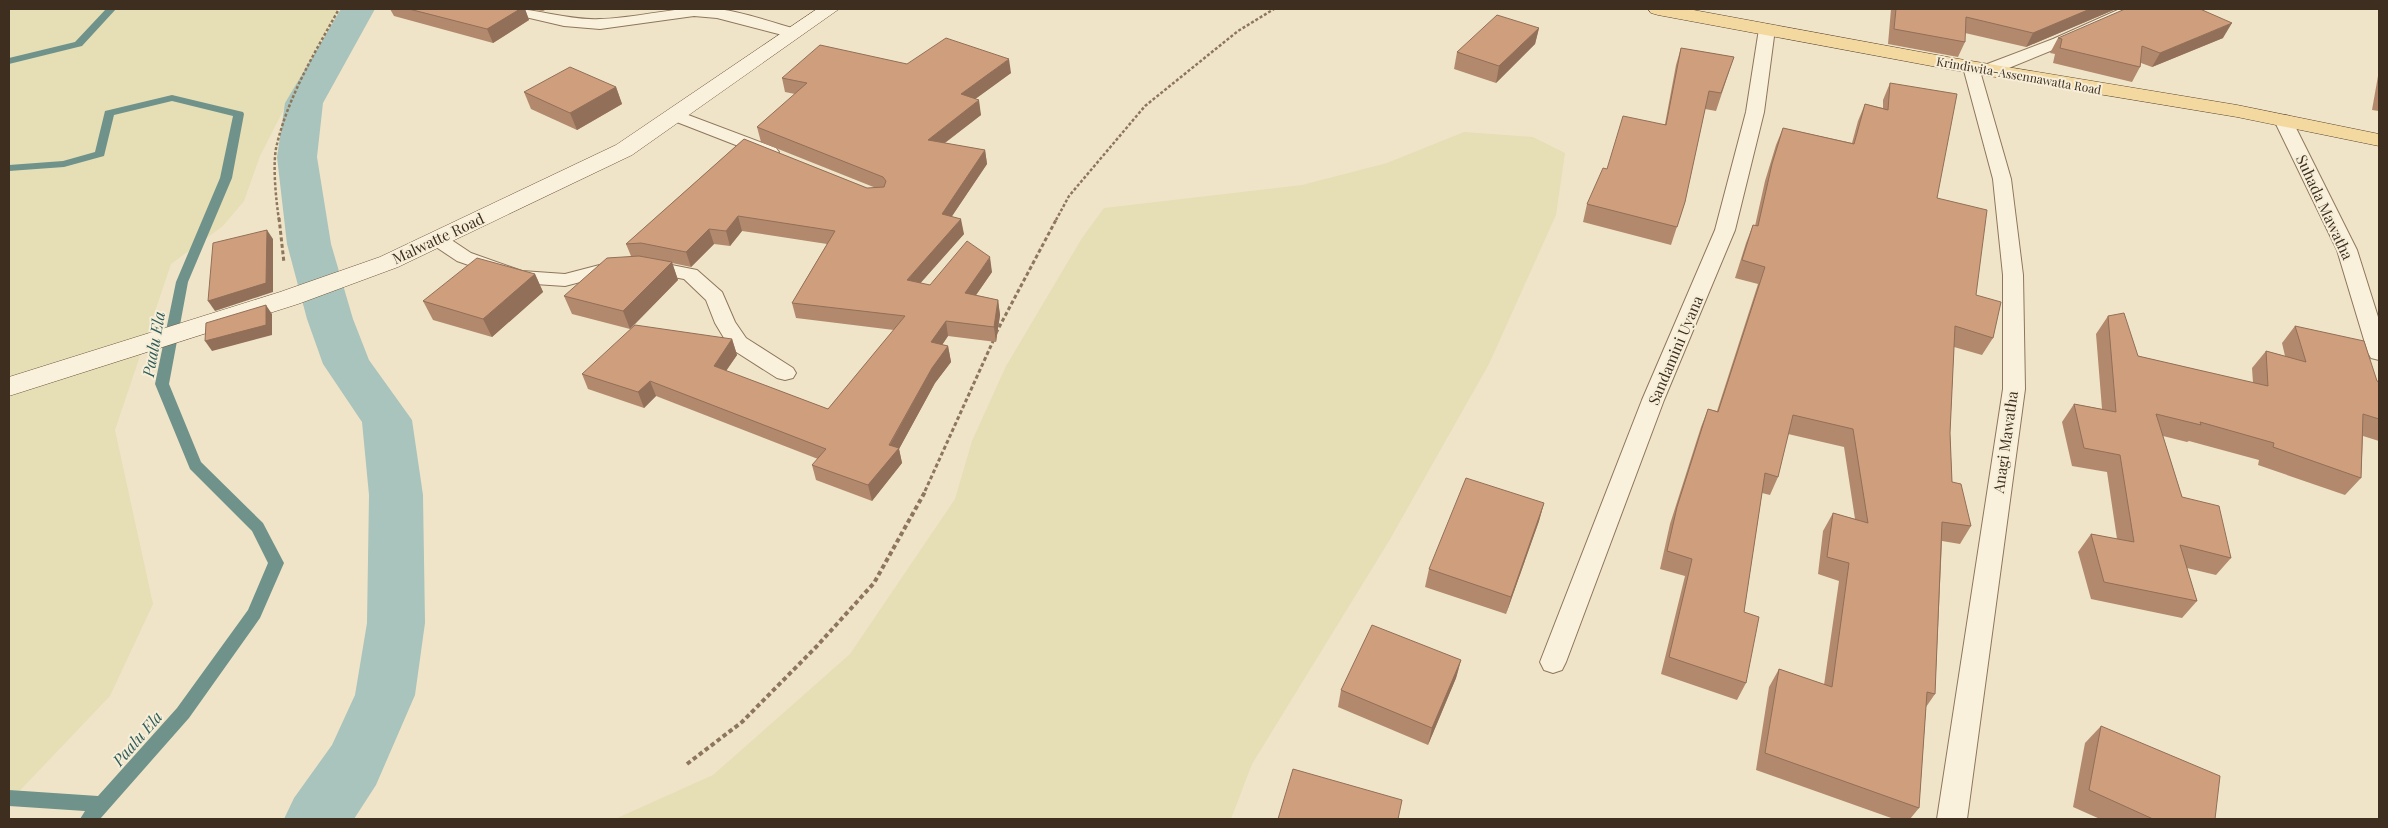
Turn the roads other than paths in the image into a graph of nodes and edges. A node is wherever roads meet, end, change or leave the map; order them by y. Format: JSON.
{"nodes":[{"id":1,"x":510,"y":9,"type":"edge"},
{"id":2,"x":829,"y":9,"type":"edge"},
{"id":3,"x":1658,"y":9,"type":"edge"},
{"id":4,"x":2132,"y":9,"type":"edge"},
{"id":5,"x":1767,"y":29,"type":"junction"},
{"id":6,"x":794,"y":33,"type":"junction"},
{"id":7,"x":1980,"y":68,"type":"junction"},
{"id":8,"x":675,"y":115,"type":"junction"},
{"id":9,"x":2283,"y":120,"type":"junction"},
{"id":10,"x":2379,"y":140,"type":"edge"},
{"id":11,"x":782,"y":157,"type":"edge"},
{"id":12,"x":437,"y":239,"type":"junction"},
{"id":13,"x":2379,"y":353,"type":"edge"},
{"id":14,"x":785,"y":374,"type":"dead end"},
{"id":15,"x":9,"y":386,"type":"edge"},
{"id":16,"x":1553,"y":662,"type":"dead end"},
{"id":17,"x":1952,"y":819,"type":"edge"}],
"edges":[{"from":1,"to":6,"type":"lane"},
{"from":2,"to":6,"type":"street","name":"Malwatte Road"},
{"from":3,"to":5,"type":"main road","name":"Krindiwita-Assennawatta Road"},
{"from":4,"to":7,"type":"lane"},
{"from":5,"to":7,"type":"main road","name":"Krindiwita-Assennawatta Road"},
{"from":5,"to":16,"type":"lane","name":"Sandamini Uyana"},
{"from":6,"to":8,"type":"street","name":"Malwatte Road"},
{"from":7,"to":9,"type":"main road","name":"Krindiwita-Assennawatta Road"},
{"from":7,"to":17,"type":"lane","name":"Anagi Mawatha"},
{"from":8,"to":11,"type":"lane"},
{"from":8,"to":12,"type":"street","name":"Malwatte Road"},
{"from":9,"to":10,"type":"main road","name":"Krindiwita-Assennawatta Road"},
{"from":9,"to":13,"type":"lane","name":"Suhada Mawatha"},
{"from":12,"to":14,"type":"lane"},
{"from":12,"to":15,"type":"street","name":"Malwatte Road"}]}
